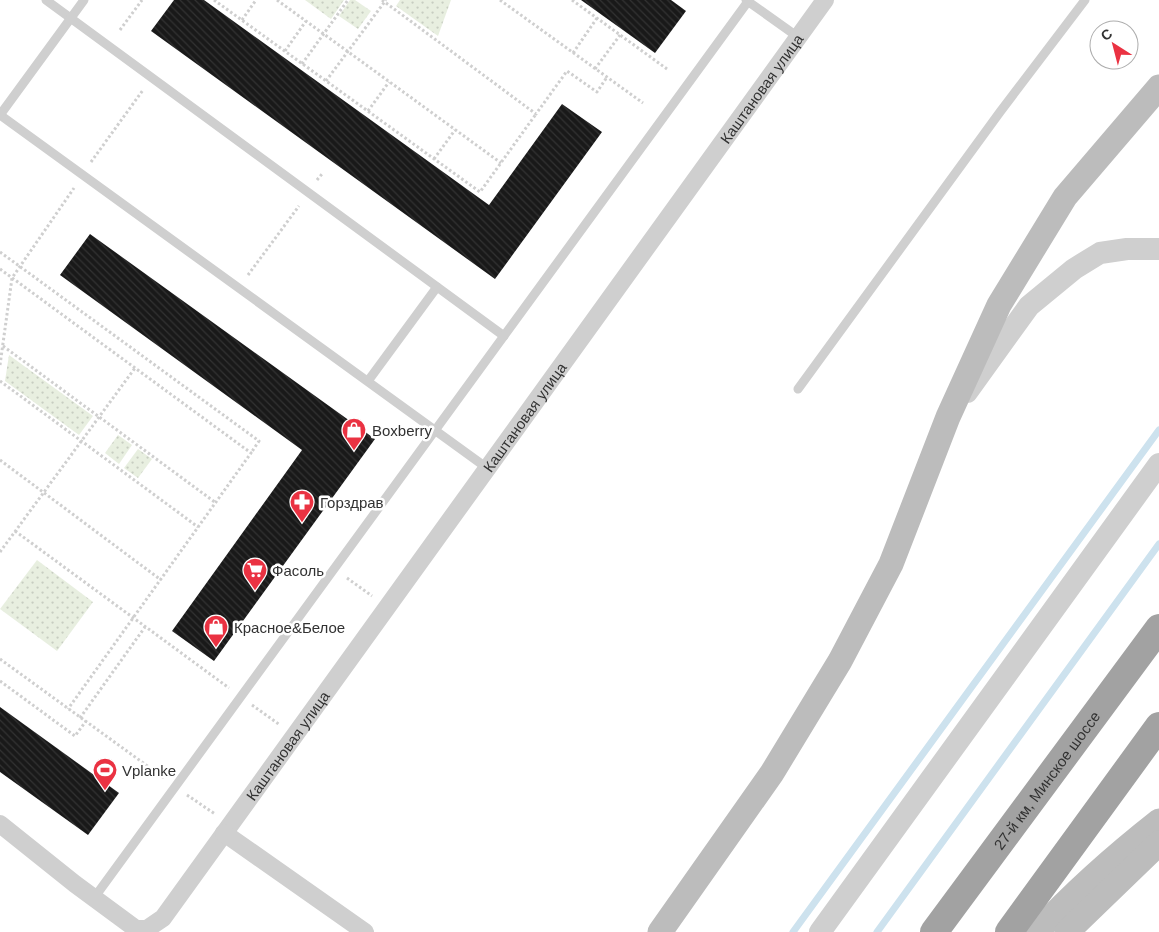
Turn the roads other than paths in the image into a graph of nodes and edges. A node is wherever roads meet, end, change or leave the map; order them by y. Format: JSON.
{"nodes":[{"id":1,"x":46,"y":0,"type":"edge"},
{"id":2,"x":84,"y":0,"type":"edge"},
{"id":3,"x":748,"y":0,"type":"edge"},
{"id":4,"x":825,"y":0,"type":"edge"},
{"id":5,"x":1084,"y":0,"type":"edge"},
{"id":6,"x":71,"y":18,"type":"junction"},
{"id":7,"x":798,"y":37,"type":"junction"},
{"id":8,"x":1159,"y":87,"type":"edge"},
{"id":9,"x":1159,"y":97,"type":"edge"},
{"id":10,"x":0,"y":115,"type":"edge"},
{"id":11,"x":1120,"y":132,"type":"junction"},
{"id":12,"x":1159,"y":249,"type":"edge"},
{"id":13,"x":437,"y":287,"type":"junction"},
{"id":14,"x":504,"y":336,"type":"junction"},
{"id":15,"x":368,"y":381,"type":"junction"},
{"id":16,"x":798,"y":389,"type":"dead end"},
{"id":17,"x":948,"y":417,"type":"junction"},
{"id":18,"x":435,"y":430,"type":"junction"},
{"id":19,"x":1159,"y":464,"type":"edge"},
{"id":20,"x":487,"y":468,"type":"junction"},
{"id":21,"x":1159,"y":628,"type":"edge"},
{"id":22,"x":1159,"y":726,"type":"edge"},
{"id":23,"x":1159,"y":821,"type":"edge"},
{"id":24,"x":0,"y":824,"type":"edge"},
{"id":25,"x":224,"y":833,"type":"junction"},
{"id":26,"x":1159,"y":843,"type":"edge"},
{"id":27,"x":94,"y":898,"type":"junction"},
{"id":28,"x":366,"y":932,"type":"edge"},
{"id":29,"x":660,"y":932,"type":"edge"},
{"id":30,"x":820,"y":932,"type":"edge"},
{"id":31,"x":934,"y":932,"type":"edge"},
{"id":32,"x":1009,"y":932,"type":"edge"},
{"id":33,"x":1037,"y":932,"type":"edge"},
{"id":34,"x":1067,"y":932,"type":"edge"}],
"edges":[{"from":1,"to":6,"type":"lane"},
{"from":2,"to":6,"type":"lane"},
{"from":3,"to":7,"type":"lane"},
{"from":3,"to":14,"type":"lane"},
{"from":4,"to":7,"type":"street","name":"Каштановая улица"},
{"from":5,"to":16,"type":"lane"},
{"from":6,"to":10,"type":"lane"},
{"from":6,"to":13,"type":"lane"},
{"from":7,"to":20,"type":"street","name":"Каштановая улица"},
{"from":8,"to":11,"type":"main road"},
{"from":9,"to":11,"type":"main road"},
{"from":10,"to":15,"type":"lane"},
{"from":11,"to":17,"type":"main road"},
{"from":12,"to":17,"type":"street"},
{"from":13,"to":14,"type":"lane"},
{"from":13,"to":15,"type":"lane"},
{"from":14,"to":18,"type":"lane"},
{"from":15,"to":18,"type":"lane"},
{"from":17,"to":29,"type":"main road"},
{"from":18,"to":20,"type":"lane"},
{"from":18,"to":27,"type":"lane"},
{"from":19,"to":30,"type":"street"},
{"from":20,"to":25,"type":"street","name":"Каштановая улица"},
{"from":21,"to":31,"type":"highway","name":"27-й км, Минское шоссе"},
{"from":22,"to":32,"type":"highway"},
{"from":23,"to":33,"type":"main road"},
{"from":24,"to":27,"type":"street"},
{"from":25,"to":27,"type":"street","name":"Каштановая улица"},
{"from":25,"to":28,"type":"street"},
{"from":26,"to":34,"type":"main road"}]}
